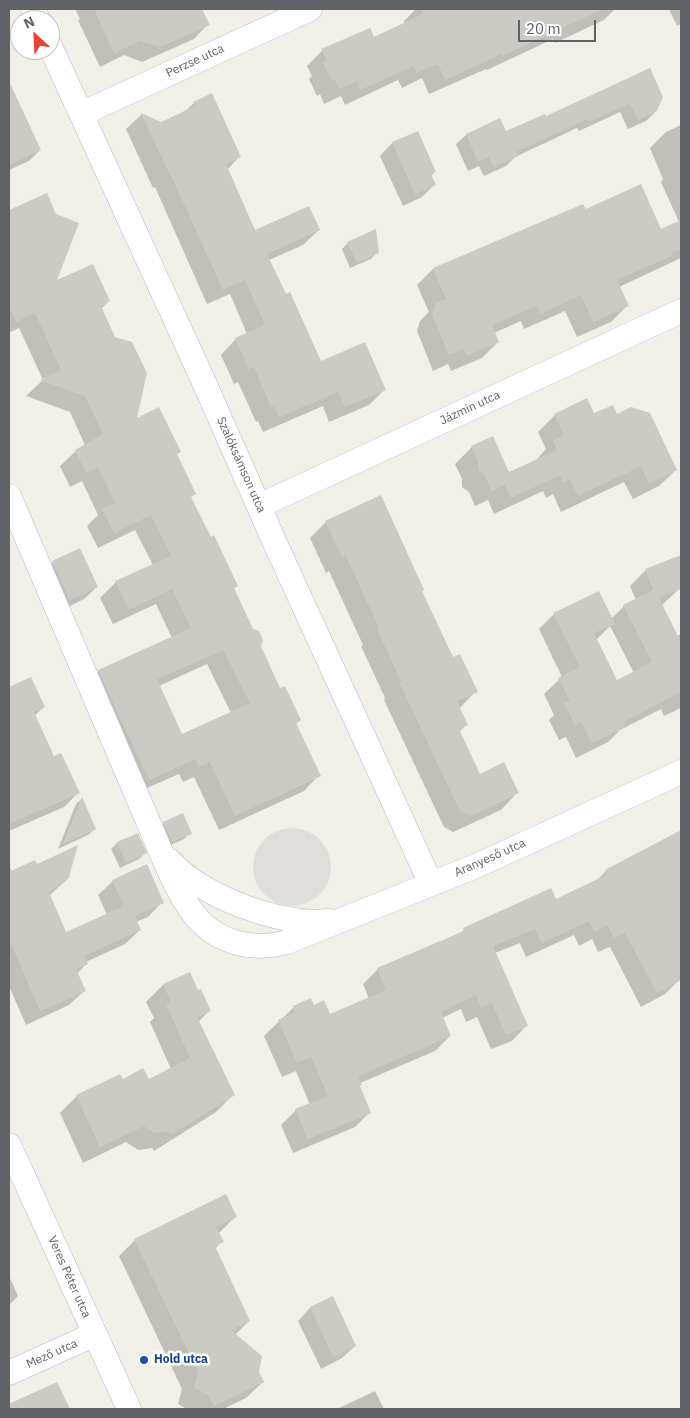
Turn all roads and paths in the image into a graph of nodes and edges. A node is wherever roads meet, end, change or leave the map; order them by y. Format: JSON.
{"nodes":[{"id":1,"x":310,"y":9,"type":"edge"},
{"id":2,"x":56,"y":60,"type":"edge"},
{"id":3,"x":81,"y":114,"type":"junction"},
{"id":4,"x":681,"y":311,"type":"edge"},
{"id":5,"x":9,"y":496,"type":"edge"},
{"id":6,"x":258,"y":506,"type":"junction"},
{"id":7,"x":681,"y":772,"type":"edge"},
{"id":8,"x":155,"y":839,"type":"junction"},
{"id":9,"x":431,"y":884,"type":"junction"},
{"id":10,"x":349,"y":918,"type":"junction"},
{"id":11,"x":9,"y":1145,"type":"edge"},
{"id":12,"x":95,"y":1334,"type":"junction"},
{"id":13,"x":9,"y":1373,"type":"edge"},
{"id":14,"x":129,"y":1409,"type":"edge"}],
"edges":[{"from":1,"to":3,"type":"street","name":"Perzse utca"},
{"from":2,"to":3,"type":"street","name":"Szalóksámson utca"},
{"from":3,"to":6,"type":"street","name":"Szalóksámson utca"},
{"from":4,"to":6,"type":"street","name":"Jázmin utca"},
{"from":5,"to":8,"type":"street"},
{"from":6,"to":9,"type":"street","name":"Szalóksámson utca"},
{"from":7,"to":9,"type":"street","name":"Aranyeső utca"},
{"from":8,"to":10,"type":"street"},
{"from":8,"to":10,"type":"street","name":"Aranyeső utca"},
{"from":9,"to":10,"type":"street","name":"Aranyeső utca"},
{"from":11,"to":12,"type":"street","name":"Veres Péter utca"},
{"from":12,"to":13,"type":"street","name":"Mező utca"},
{"from":12,"to":14,"type":"street","name":"Veres Péter utca"}]}
